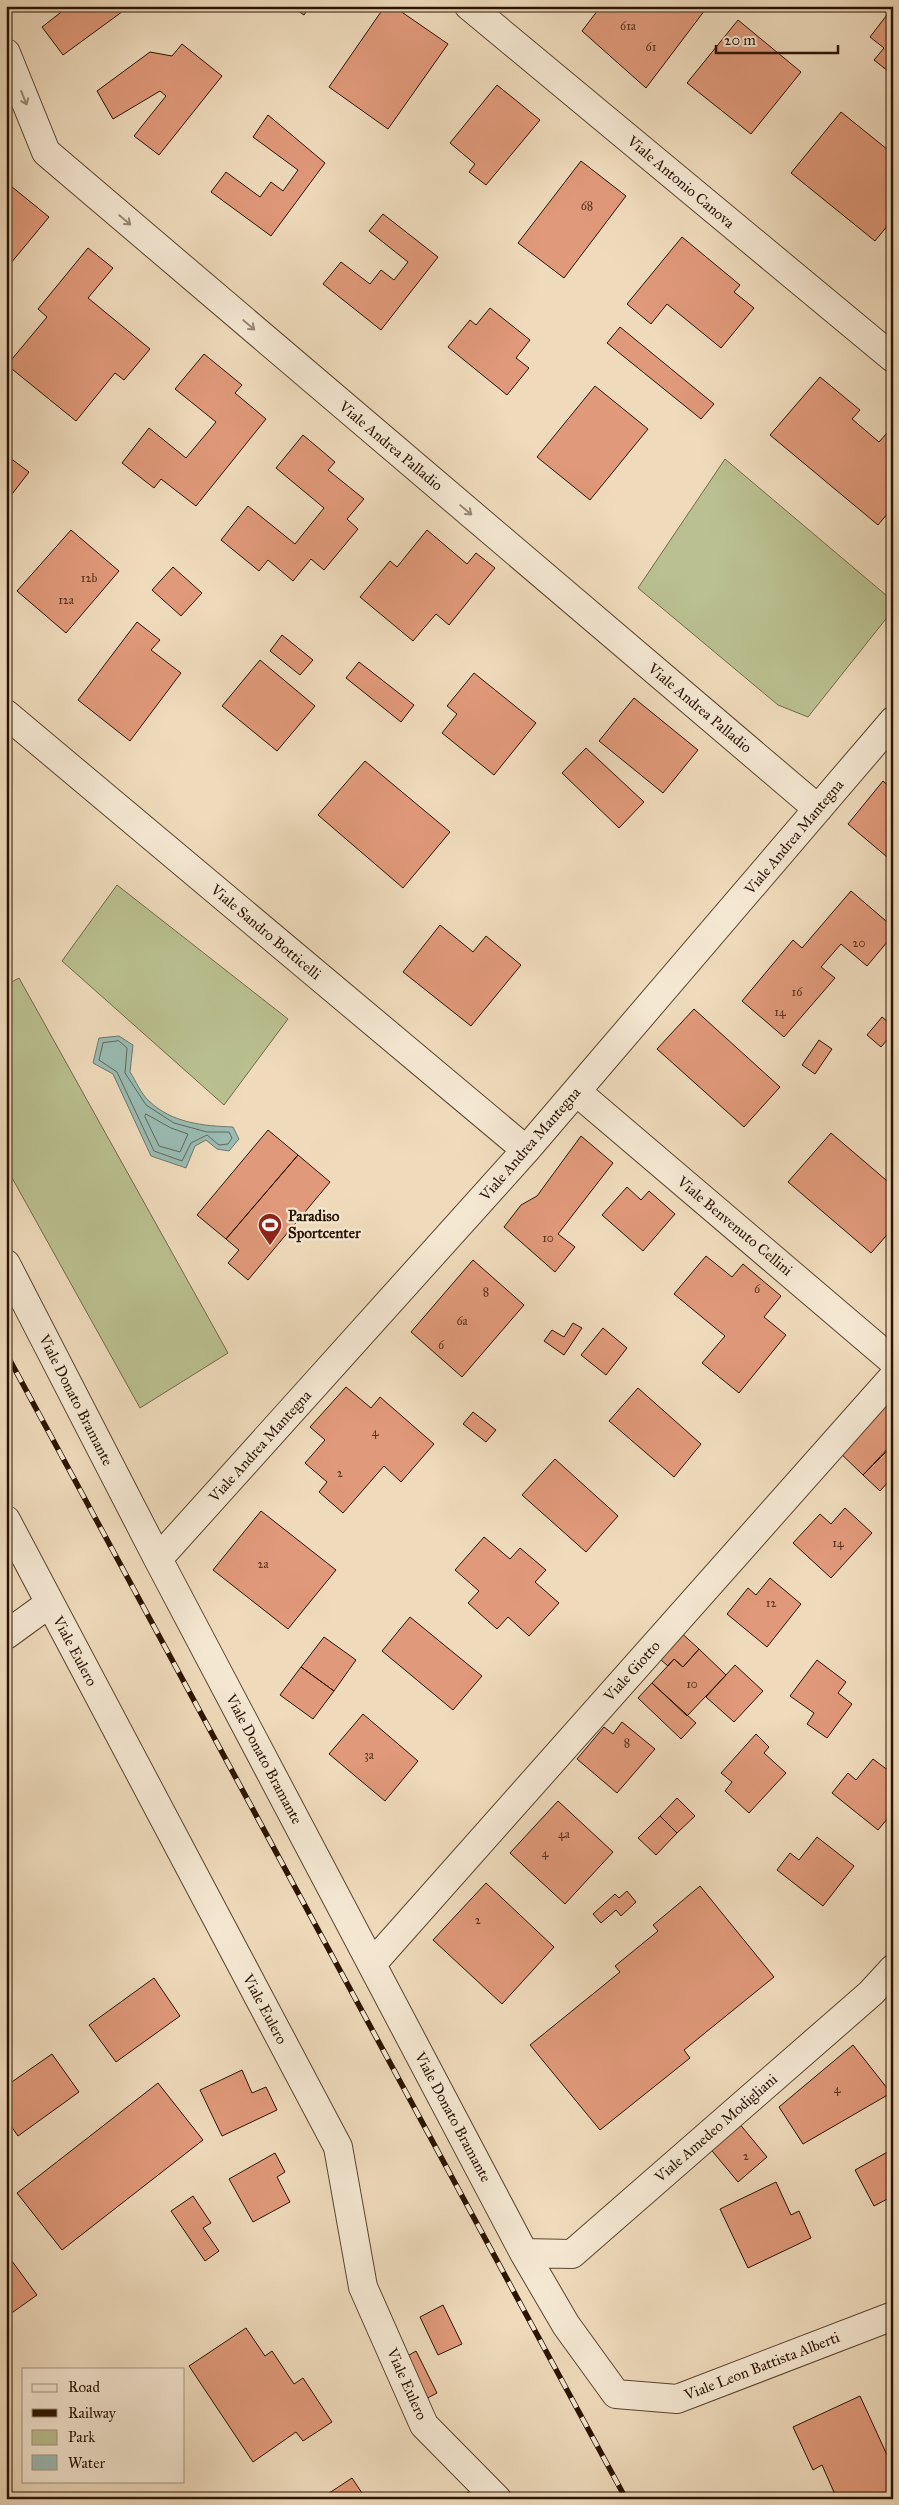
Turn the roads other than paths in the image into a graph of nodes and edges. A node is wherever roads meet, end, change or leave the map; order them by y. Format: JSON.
{"nodes":[{"id":1,"x":469,"y":6,"type":"edge"},
{"id":2,"x":6,"y":53,"type":"edge"},
{"id":3,"x":893,"y":358,"type":"edge"},
{"id":4,"x":6,"y":714,"type":"edge"},
{"id":5,"x":893,"y":721,"type":"edge"},
{"id":6,"x":818,"y":809,"type":"junction"},
{"id":7,"x":577,"y":1092,"type":"junction"},
{"id":8,"x":526,"y":1150,"type":"junction"},
{"id":9,"x":6,"y":1264,"type":"edge"},
{"id":10,"x":893,"y":1361,"type":"edge"},
{"id":11,"x":893,"y":1377,"type":"edge"},
{"id":12,"x":6,"y":1520,"type":"edge"},
{"id":13,"x":158,"y":1559,"type":"junction"},
{"id":14,"x":50,"y":1602,"type":"junction"},
{"id":15,"x":6,"y":1635,"type":"edge"},
{"id":16,"x":372,"y":1964,"type":"junction"},
{"id":17,"x":893,"y":1969,"type":"edge"},
{"id":18,"x":524,"y":2253,"type":"junction"},
{"id":19,"x":893,"y":2316,"type":"edge"},
{"id":20,"x":497,"y":2499,"type":"edge"}],
"edges":[{"from":1,"to":3,"type":"street","name":"Viale Antonio Canova"},
{"from":2,"to":6,"type":"street","name":"Viale Andrea Palladio","one_way":true},
{"from":4,"to":8,"type":"street","name":"Viale Sandro Botticelli"},
{"from":5,"to":6,"type":"street","name":"Viale Andrea Mantegna"},
{"from":6,"to":7,"type":"street","name":"Viale Andrea Mantegna"},
{"from":7,"to":8,"type":"street","name":"Viale Andrea Mantegna"},
{"from":7,"to":10,"type":"street","name":"Viale Benvenuto Cellini"},
{"from":8,"to":13,"type":"street","name":"Viale Andrea Mantegna"},
{"from":9,"to":13,"type":"street","name":"Viale Donato Bramante"},
{"from":11,"to":16,"type":"street","name":"Viale Giotto"},
{"from":12,"to":14,"type":"street","name":"Viale Eulero"},
{"from":13,"to":16,"type":"street","name":"Viale Donato Bramante"},
{"from":14,"to":15,"type":"street"},
{"from":14,"to":20,"type":"street","name":"Viale Eulero"},
{"from":16,"to":18,"type":"street","name":"Viale Donato Bramante"},
{"from":17,"to":18,"type":"street","name":"Viale Amedeo Modigliani"},
{"from":18,"to":19,"type":"street","name":"Viale Leon Battista Alberti"}]}
